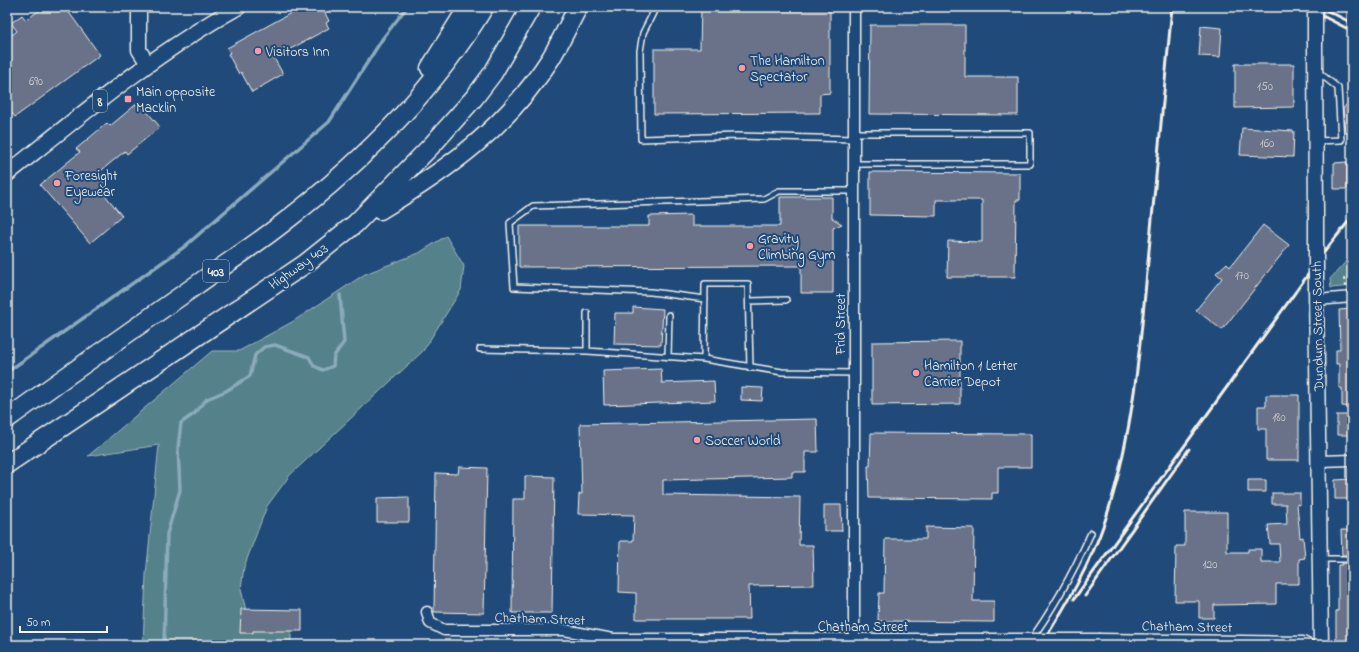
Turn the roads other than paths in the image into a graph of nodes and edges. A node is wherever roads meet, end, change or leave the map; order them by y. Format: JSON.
{"nodes":[{"id":1,"x":139,"y":7,"type":"edge"},
{"id":2,"x":238,"y":7,"type":"edge"},
{"id":3,"x":468,"y":7,"type":"edge"},
{"id":4,"x":484,"y":7,"type":"edge"},
{"id":5,"x":531,"y":7,"type":"edge"},
{"id":6,"x":578,"y":7,"type":"edge"},
{"id":7,"x":656,"y":7,"type":"edge"},
{"id":8,"x":854,"y":7,"type":"edge"},
{"id":9,"x":1315,"y":7,"type":"edge"},
{"id":10,"x":148,"y":64,"type":"junction"},
{"id":11,"x":1315,"y":70,"type":"junction"},
{"id":12,"x":410,"y":106,"type":"junction"},
{"id":13,"x":854,"y":136,"type":"junction"},
{"id":14,"x":1315,"y":141,"type":"junction"},
{"id":15,"x":854,"y":164,"type":"junction"},
{"id":16,"x":7,"y":174,"type":"edge"},
{"id":17,"x":854,"y":191,"type":"junction"},
{"id":18,"x":355,"y":224,"type":"junction"},
{"id":19,"x":1316,"y":295,"type":"junction"},
{"id":20,"x":1349,"y":297,"type":"edge"},
{"id":21,"x":705,"y":299,"type":"junction"},
{"id":22,"x":786,"y":300,"type":"dead end"},
{"id":23,"x":749,"y":301,"type":"junction"},
{"id":24,"x":587,"y":313,"type":"dead end"},
{"id":25,"x":669,"y":315,"type":"dead end"},
{"id":26,"x":480,"y":349,"type":"dead end"},
{"id":27,"x":587,"y":351,"type":"junction"},
{"id":28,"x":668,"y":357,"type":"junction"},
{"id":29,"x":704,"y":359,"type":"junction"},
{"id":30,"x":750,"y":368,"type":"junction"},
{"id":31,"x":854,"y":372,"type":"junction"},
{"id":32,"x":7,"y":419,"type":"edge"},
{"id":33,"x":1352,"y":460,"type":"edge"},
{"id":34,"x":1320,"y":461,"type":"junction"},
{"id":35,"x":7,"y":464,"type":"edge"},
{"id":36,"x":1091,"y":533,"type":"dead end"},
{"id":37,"x":1321,"y":559,"type":"junction"},
{"id":38,"x":1352,"y":559,"type":"edge"},
{"id":39,"x":427,"y":612,"type":"dead end"},
{"id":40,"x":853,"y":643,"type":"edge"},
{"id":41,"x":1027,"y":645,"type":"edge"},
{"id":42,"x":1309,"y":645,"type":"edge"},
{"id":43,"x":1321,"y":645,"type":"edge"}],
"edges":[{"from":1,"to":10,"type":"main road"},
{"from":2,"to":10,"type":"main road","number":"8"},
{"from":3,"to":12,"type":"highway"},
{"from":4,"to":12,"type":"highway","number":"403"},
{"from":5,"to":18,"type":"highway","name":"Highway 403"},
{"from":6,"to":18,"type":"highway"},
{"from":7,"to":13,"type":"lane"},
{"from":8,"to":13,"type":"street","name":"Frid Street"},
{"from":9,"to":11,"type":"main road","name":"Dundurn Street South","bridge":true},
{"from":10,"to":16,"type":"main road","number":"8"},
{"from":11,"to":14,"type":"main road","name":"Dundurn Street South"},
{"from":11,"to":14,"type":"lane"},
{"from":12,"to":32,"type":"highway","number":"403"},
{"from":13,"to":15,"type":"street","name":"Frid Street"},
{"from":13,"to":15,"type":"lane"},
{"from":14,"to":19,"type":"main road","name":"Dundurn Street South","bridge":true},
{"from":15,"to":17,"type":"street","name":"Frid Street"},
{"from":17,"to":21,"type":"lane"},
{"from":17,"to":31,"type":"street","name":"Frid Street"},
{"from":18,"to":35,"type":"highway","name":"Highway 403"},
{"from":19,"to":20,"type":"street"},
{"from":19,"to":34,"type":"main road","name":"Dundurn Street South"},
{"from":21,"to":23,"type":"lane"},
{"from":21,"to":29,"type":"lane"},
{"from":22,"to":23,"type":"lane"},
{"from":23,"to":30,"type":"lane"},
{"from":24,"to":27,"type":"lane"},
{"from":25,"to":28,"type":"lane"},
{"from":26,"to":27,"type":"lane"},
{"from":27,"to":28,"type":"lane"},
{"from":28,"to":29,"type":"lane"},
{"from":29,"to":30,"type":"lane"},
{"from":30,"to":31,"type":"lane"},
{"from":31,"to":40,"type":"street","name":"Frid Street"},
{"from":33,"to":34,"type":"street"},
{"from":34,"to":37,"type":"main road","name":"Dundurn Street South"},
{"from":36,"to":41,"type":"lane"},
{"from":37,"to":38,"type":"lane"},
{"from":37,"to":43,"type":"main road","name":"Dundurn Street South"},
{"from":39,"to":40,"type":"street","name":"Chatham Street"},
{"from":40,"to":42,"type":"street","name":"Chatham Street","bridge":true}]}
